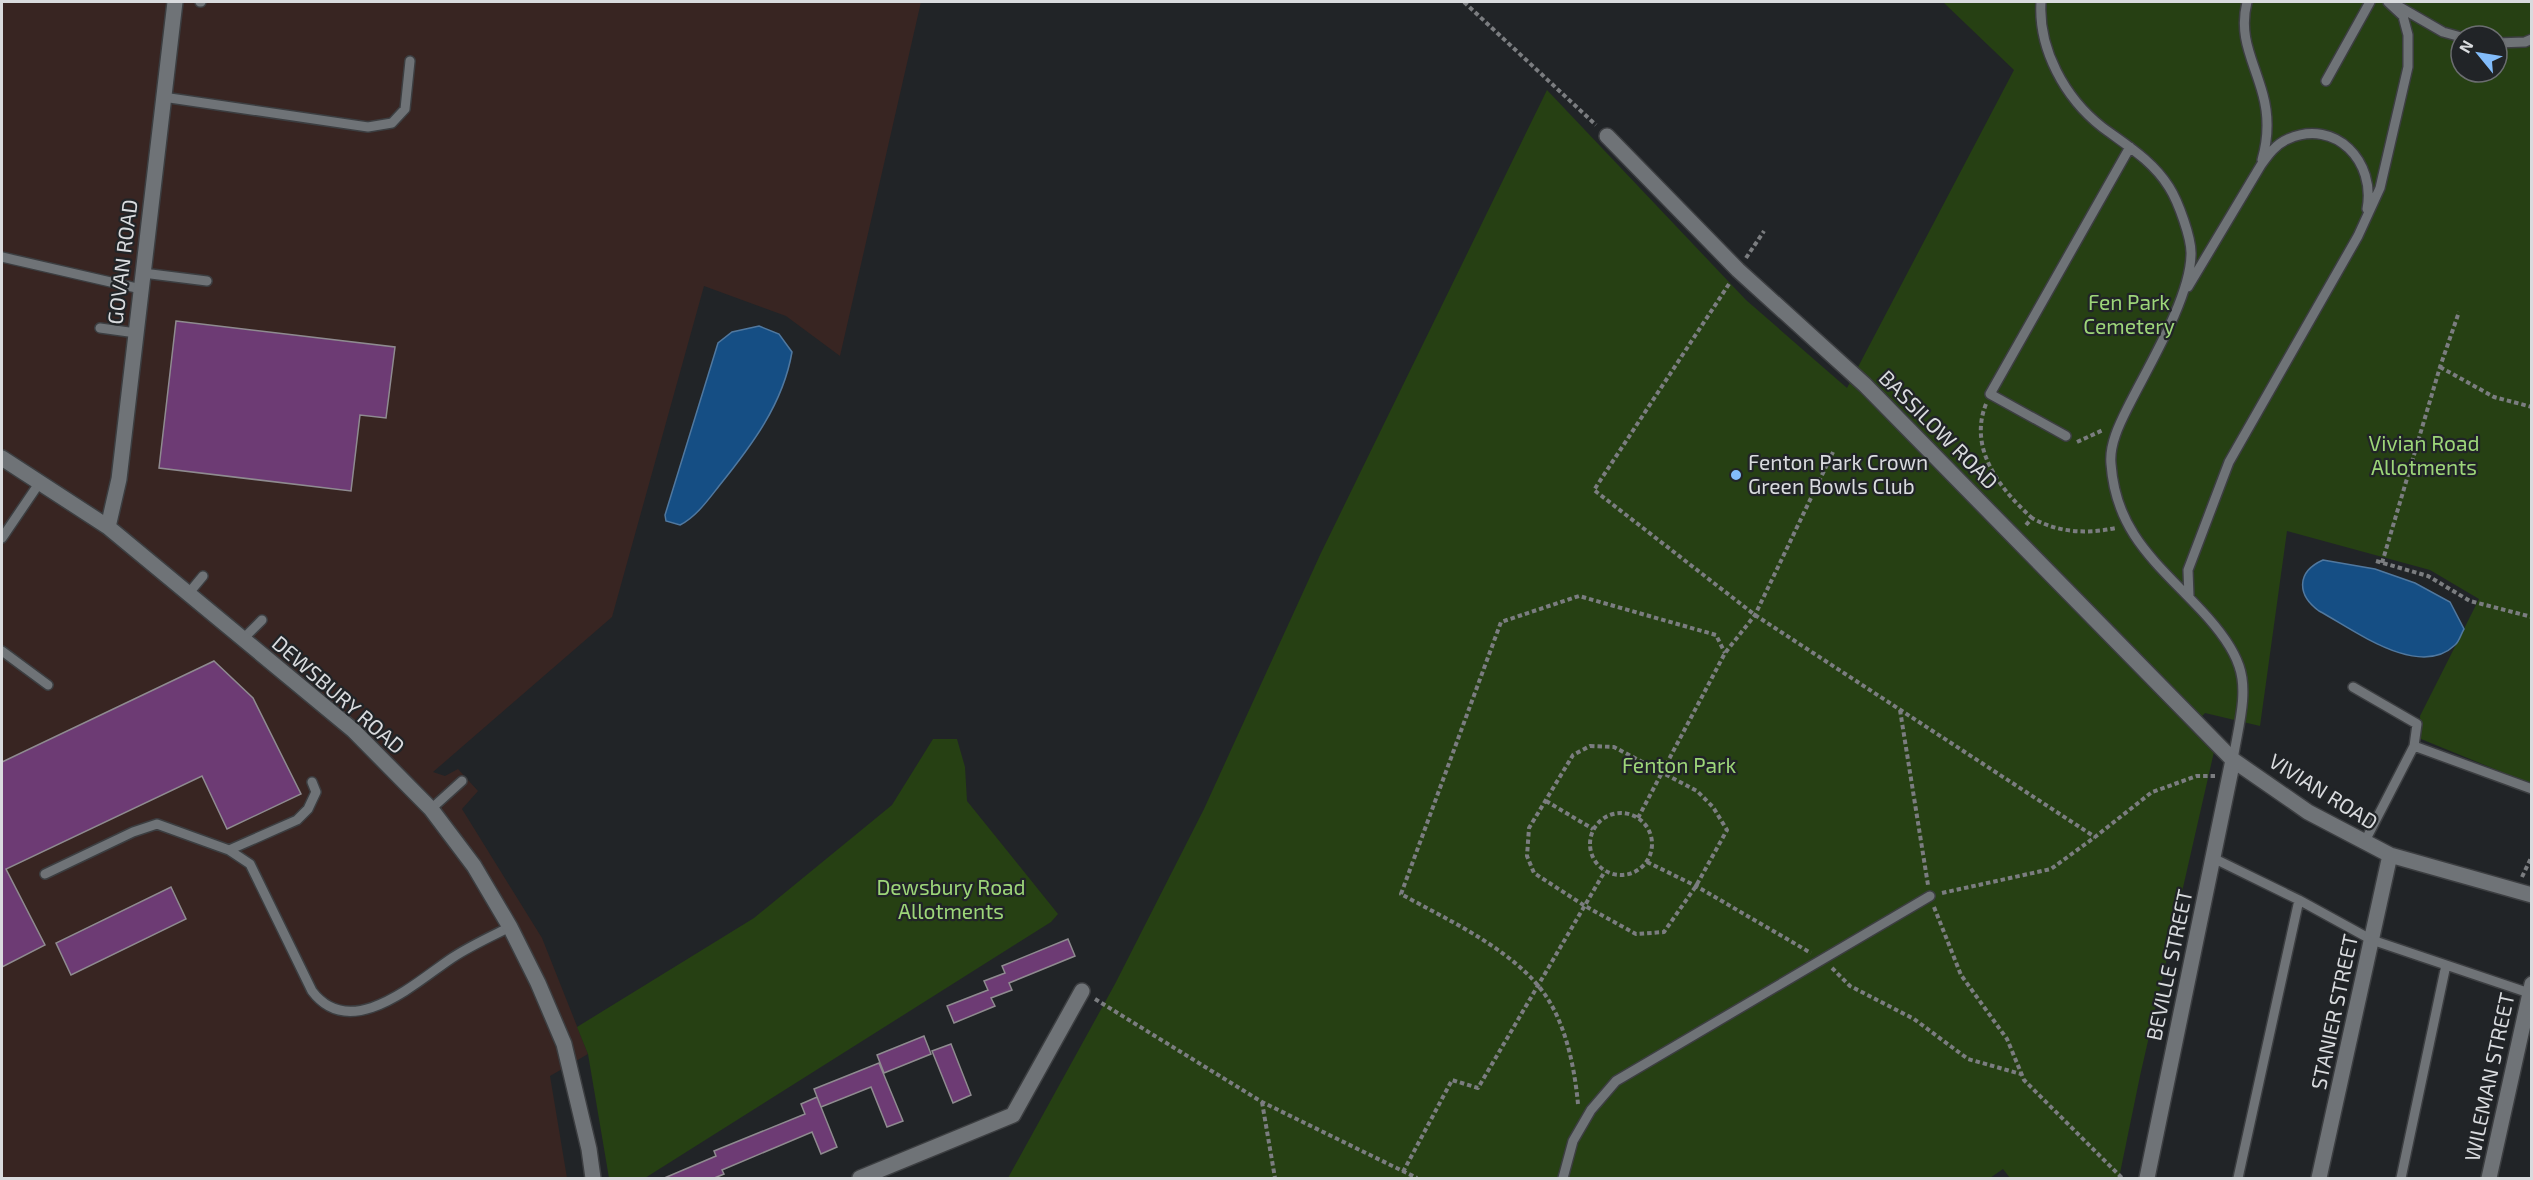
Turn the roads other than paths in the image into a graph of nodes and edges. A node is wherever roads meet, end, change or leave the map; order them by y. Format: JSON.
{"nodes":[{"id":1,"x":174,"y":2,"type":"edge"},
{"id":2,"x":2041,"y":2,"type":"edge"},
{"id":3,"x":2247,"y":2,"type":"edge"},
{"id":4,"x":2370,"y":2,"type":"edge"},
{"id":5,"x":2389,"y":2,"type":"edge"},
{"id":6,"x":2449,"y":34,"type":"edge"},
{"id":7,"x":2532,"y":39,"type":"edge"},
{"id":8,"x":2509,"y":43,"type":"edge"},
{"id":9,"x":410,"y":60,"type":"dead end"},
{"id":10,"x":2326,"y":81,"type":"dead end"},
{"id":11,"x":163,"y":97,"type":"junction"},
{"id":12,"x":1607,"y":136,"type":"road end"},
{"id":13,"x":2130,"y":147,"type":"junction"},
{"id":14,"x":2261,"y":165,"type":"junction"},
{"id":15,"x":2364,"y":223,"type":"junction"},
{"id":16,"x":2,"y":257,"type":"edge"},
{"id":17,"x":142,"y":273,"type":"junction"},
{"id":18,"x":207,"y":281,"type":"dead end"},
{"id":19,"x":141,"y":289,"type":"junction"},
{"id":20,"x":2185,"y":292,"type":"junction"},
{"id":21,"x":100,"y":328,"type":"dead end"},
{"id":22,"x":136,"y":333,"type":"junction"},
{"id":23,"x":2066,"y":436,"type":"road end"},
{"id":24,"x":2,"y":458,"type":"edge"},
{"id":25,"x":40,"y":482,"type":"junction"},
{"id":26,"x":108,"y":527,"type":"junction"},
{"id":27,"x":2,"y":538,"type":"edge"},
{"id":28,"x":203,"y":576,"type":"dead end"},
{"id":29,"x":188,"y":594,"type":"junction"},
{"id":30,"x":2189,"y":597,"type":"junction"},
{"id":31,"x":262,"y":620,"type":"dead end"},
{"id":32,"x":243,"y":639,"type":"junction"},
{"id":33,"x":2,"y":651,"type":"edge"},
{"id":34,"x":48,"y":685,"type":"dead end"},
{"id":35,"x":2353,"y":687,"type":"dead end"},
{"id":36,"x":2414,"y":746,"type":"junction"},
{"id":37,"x":2233,"y":760,"type":"junction"},
{"id":38,"x":462,"y":781,"type":"dead end"},
{"id":39,"x":312,"y":782,"type":"dead end"},
{"id":40,"x":2532,"y":789,"type":"edge"},
{"id":41,"x":431,"y":809,"type":"junction"},
{"id":42,"x":2364,"y":843,"type":"junction"},
{"id":43,"x":229,"y":850,"type":"junction"},
{"id":44,"x":2390,"y":855,"type":"junction"},
{"id":45,"x":2213,"y":858,"type":"junction"},
{"id":46,"x":45,"y":874,"type":"dead end"},
{"id":47,"x":2524,"y":893,"type":"edge"},
{"id":48,"x":1930,"y":896,"type":"road end"},
{"id":49,"x":2299,"y":900,"type":"junction"},
{"id":50,"x":510,"y":927,"type":"junction"},
{"id":51,"x":2372,"y":940,"type":"junction"},
{"id":52,"x":2446,"y":965,"type":"junction"},
{"id":53,"x":1082,"y":991,"type":"road end"},
{"id":54,"x":2531,"y":991,"type":"edge"},
{"id":55,"x":863,"y":1178,"type":"edge"},
{"id":56,"x":593,"y":1179,"type":"edge"},
{"id":57,"x":1563,"y":1179,"type":"edge"},
{"id":58,"x":2147,"y":1179,"type":"edge"},
{"id":59,"x":2238,"y":1179,"type":"edge"},
{"id":60,"x":2319,"y":1179,"type":"edge"},
{"id":61,"x":2401,"y":1179,"type":"edge"},
{"id":62,"x":2489,"y":1179,"type":"edge"}],
"edges":[{"from":1,"to":11,"type":"street","name":"GOVAN ROAD"},
{"from":2,"to":13,"type":"lane"},
{"from":3,"to":14,"type":"lane"},
{"from":4,"to":10,"type":"lane"},
{"from":5,"to":6,"type":"lane"},
{"from":5,"to":15,"type":"lane"},
{"from":7,"to":8,"type":"lane"},
{"from":9,"to":11,"type":"lane"},
{"from":11,"to":17,"type":"street","name":"GOVAN ROAD"},
{"from":12,"to":37,"type":"street","name":"BASSILOW ROAD"},
{"from":13,"to":20,"type":"lane"},
{"from":13,"to":23,"type":"lane"},
{"from":14,"to":15,"type":"lane"},
{"from":14,"to":20,"type":"lane"},
{"from":15,"to":30,"type":"lane"},
{"from":16,"to":19,"type":"lane"},
{"from":17,"to":18,"type":"lane"},
{"from":17,"to":19,"type":"street","name":"GOVAN ROAD"},
{"from":19,"to":22,"type":"street","name":"GOVAN ROAD"},
{"from":20,"to":30,"type":"lane"},
{"from":21,"to":22,"type":"lane"},
{"from":22,"to":26,"type":"street","name":"GOVAN ROAD"},
{"from":24,"to":25,"type":"street","name":"DEWSBURY ROAD"},
{"from":25,"to":26,"type":"street","name":"DEWSBURY ROAD"},
{"from":25,"to":27,"type":"lane"},
{"from":26,"to":29,"type":"street","name":"DEWSBURY ROAD"},
{"from":28,"to":29,"type":"lane"},
{"from":29,"to":32,"type":"street","name":"DEWSBURY ROAD"},
{"from":30,"to":37,"type":"lane"},
{"from":31,"to":32,"type":"lane"},
{"from":32,"to":41,"type":"street","name":"DEWSBURY ROAD"},
{"from":33,"to":34,"type":"lane"},
{"from":35,"to":36,"type":"lane"},
{"from":36,"to":40,"type":"lane"},
{"from":36,"to":42,"type":"lane"},
{"from":37,"to":42,"type":"street","name":"VIVIAN ROAD"},
{"from":37,"to":45,"type":"street","name":"BEVILLE STREET"},
{"from":38,"to":41,"type":"lane"},
{"from":39,"to":43,"type":"lane"},
{"from":41,"to":50,"type":"street","name":"DEWSBURY ROAD"},
{"from":42,"to":44,"type":"street","name":"VIVIAN ROAD"},
{"from":43,"to":46,"type":"lane"},
{"from":43,"to":50,"type":"lane"},
{"from":44,"to":47,"type":"street","name":"VIVIAN ROAD"},
{"from":44,"to":51,"type":"street","name":"STANIER STREET"},
{"from":45,"to":49,"type":"lane"},
{"from":45,"to":58,"type":"street","name":"BEVILLE STREET"},
{"from":48,"to":57,"type":"lane"},
{"from":49,"to":51,"type":"lane"},
{"from":49,"to":59,"type":"lane"},
{"from":50,"to":56,"type":"street","name":"DEWSBURY ROAD"},
{"from":51,"to":52,"type":"lane"},
{"from":51,"to":60,"type":"street","name":"STANIER STREET"},
{"from":52,"to":54,"type":"lane"},
{"from":52,"to":61,"type":"lane"},
{"from":53,"to":55,"type":"street"},
{"from":54,"to":62,"type":"street","name":"WILEMAN STREET"}]}
